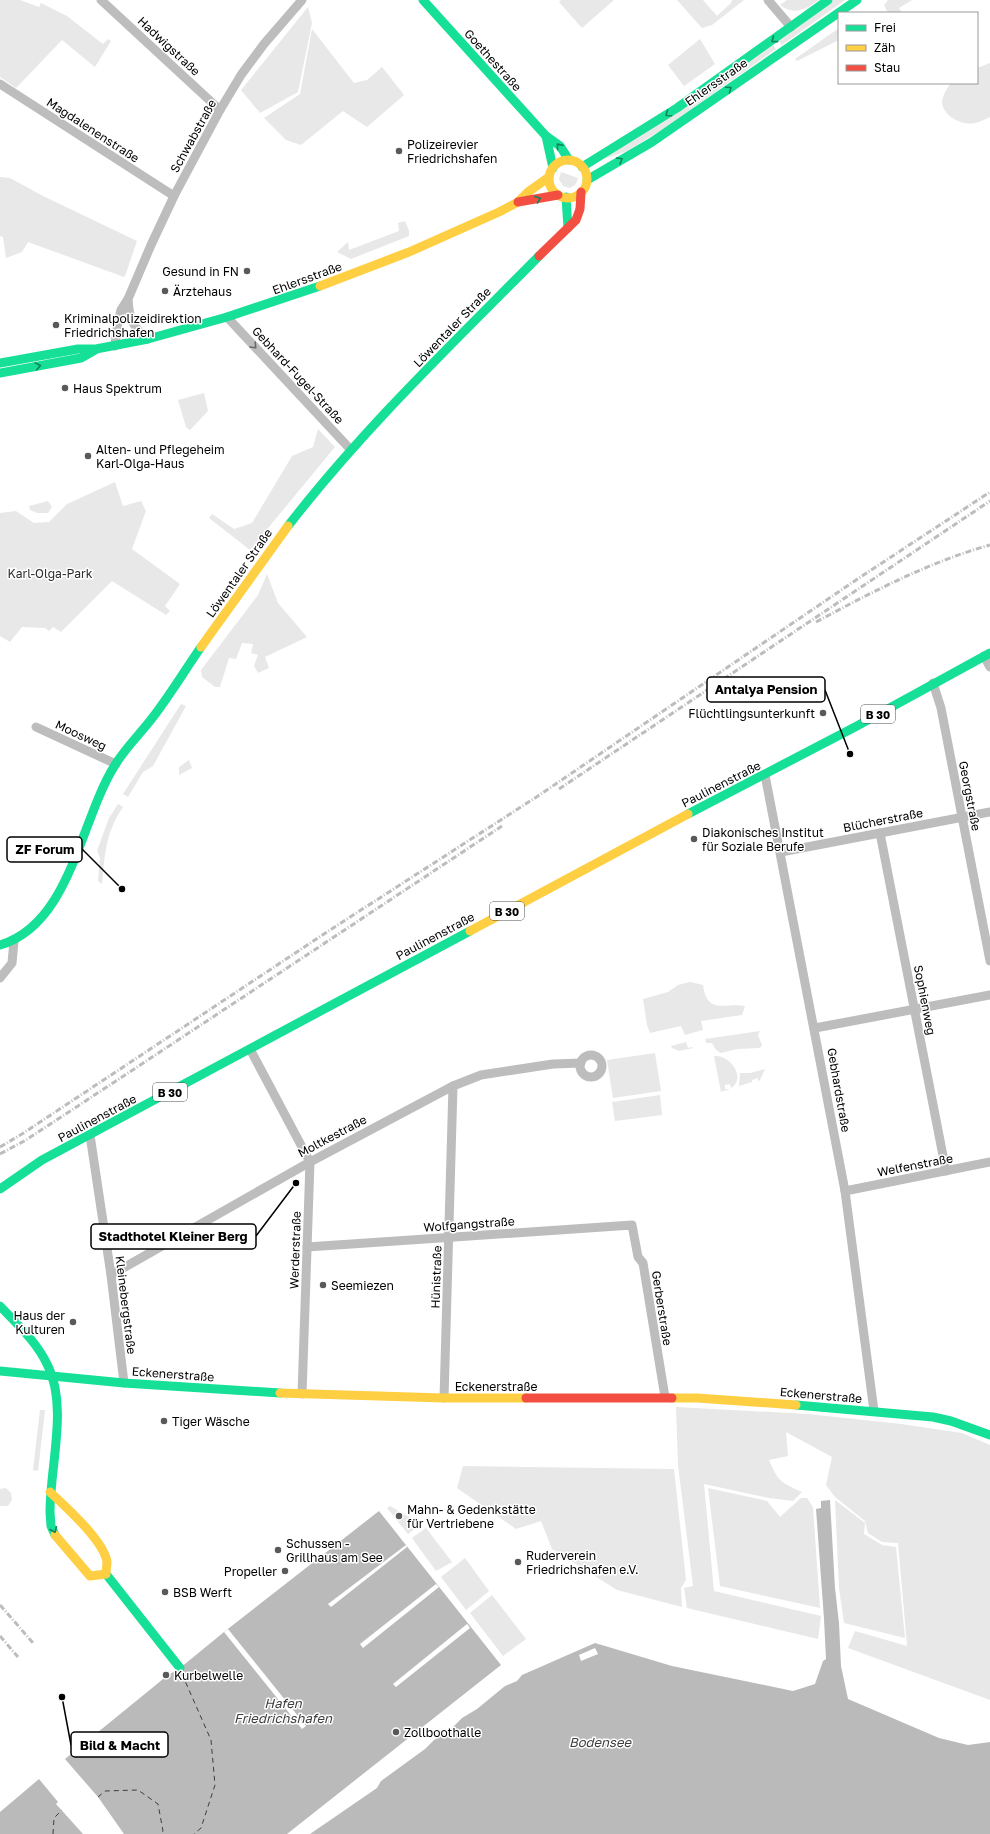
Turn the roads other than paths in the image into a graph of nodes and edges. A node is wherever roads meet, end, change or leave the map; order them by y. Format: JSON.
{"nodes":[{"id":1,"x":101,"y":0,"type":"edge"},
{"id":2,"x":302,"y":0,"type":"edge"},
{"id":3,"x":423,"y":0,"type":"edge"},
{"id":4,"x":768,"y":0,"type":"edge"},
{"id":5,"x":828,"y":0,"type":"edge"},
{"id":6,"x":856,"y":0,"type":"edge"},
{"id":7,"x":839,"y":12,"type":"edge"},
{"id":8,"x":838,"y":13,"type":"edge"},
{"id":9,"x":790,"y":27,"type":"junction"},
{"id":10,"x":0,"y":84,"type":"edge"},
{"id":11,"x":220,"y":110,"type":"junction"},
{"id":12,"x":546,"y":136,"type":"junction"},
{"id":13,"x":569,"y":160,"type":"junction"},
{"id":14,"x":582,"y":167,"type":"junction"},
{"id":15,"x":551,"y":172,"type":"junction"},
{"id":16,"x":586,"y":180,"type":"junction"},
{"id":17,"x":581,"y":192,"type":"junction"},
{"id":18,"x":174,"y":196,"type":"junction"},
{"id":19,"x":562,"y":196,"type":"junction"},
{"id":20,"x":518,"y":202,"type":"junction"},
{"id":21,"x":568,"y":228,"type":"junction"},
{"id":22,"x":128,"y":299,"type":"junction"},
{"id":23,"x":227,"y":317,"type":"junction"},
{"id":24,"x":148,"y":339,"type":"junction"},
{"id":25,"x":115,"y":346,"type":"junction"},
{"id":26,"x":96,"y":349,"type":"junction"},
{"id":27,"x":0,"y":363,"type":"edge"},
{"id":28,"x":0,"y":373,"type":"edge"},
{"id":29,"x":351,"y":450,"type":"junction"},
{"id":30,"x":987,"y":654,"type":"edge"},
{"id":31,"x":990,"y":667,"type":"edge"},
{"id":32,"x":933,"y":683,"type":"junction"},
{"id":33,"x":36,"y":727,"type":"dead end"},
{"id":34,"x":116,"y":764,"type":"junction"},
{"id":35,"x":766,"y":774,"type":"junction"},
{"id":36,"x":990,"y":812,"type":"edge"},
{"id":37,"x":962,"y":818,"type":"junction"},
{"id":38,"x":880,"y":833,"type":"junction"},
{"id":39,"x":781,"y":852,"type":"junction"},
{"id":40,"x":14,"y":941,"type":"junction"},
{"id":41,"x":0,"y":945,"type":"edge"},
{"id":42,"x":990,"y":961,"type":"edge"},
{"id":43,"x":0,"y":978,"type":"edge"},
{"id":44,"x":990,"y":995,"type":"edge"},
{"id":45,"x":914,"y":1010,"type":"junction"},
{"id":46,"x":815,"y":1028,"type":"junction"},
{"id":47,"x":250,"y":1050,"type":"junction"},
{"id":48,"x":581,"y":1063,"type":"dead end"},
{"id":49,"x":453,"y":1086,"type":"junction"},
{"id":50,"x":90,"y":1135,"type":"junction"},
{"id":51,"x":310,"y":1162,"type":"junction"},
{"id":52,"x":990,"y":1162,"type":"edge"},
{"id":53,"x":946,"y":1171,"type":"junction"},
{"id":54,"x":0,"y":1189,"type":"edge"},
{"id":55,"x":845,"y":1191,"type":"junction"},
{"id":56,"x":632,"y":1225,"type":"joint"},
{"id":57,"x":449,"y":1237,"type":"junction"},
{"id":58,"x":307,"y":1247,"type":"junction"},
{"id":59,"x":111,"y":1275,"type":"junction"},
{"id":60,"x":0,"y":1306,"type":"edge"},
{"id":61,"x":0,"y":1371,"type":"edge"},
{"id":62,"x":52,"y":1376,"type":"junction"},
{"id":63,"x":124,"y":1383,"type":"junction"},
{"id":64,"x":302,"y":1394,"type":"junction"},
{"id":65,"x":665,"y":1397,"type":"junction"},
{"id":66,"x":444,"y":1398,"type":"junction"},
{"id":67,"x":874,"y":1411,"type":"junction"},
{"id":68,"x":990,"y":1434,"type":"edge"},
{"id":69,"x":50,"y":1492,"type":"junction"},
{"id":70,"x":106,"y":1574,"type":"junction"},
{"id":71,"x":180,"y":1668,"type":"dead end"}],
"edges":[{"from":1,"to":11,"type":"street","name":"Hadwigstraße"},
{"from":2,"to":11,"type":"street","name":"Schwabstraße"},
{"from":3,"to":12,"type":"street","name":"Goethestraße"},
{"from":4,"to":9,"type":"street"},
{"from":5,"to":9,"type":"street","name":"Ehlersstraße"},
{"from":7,"to":6,"type":"street","name":"Ehlersstraße","one_way":true},
{"from":16,"to":8,"type":"street","name":"Ehlersstraße","one_way":true},
{"from":9,"to":14,"type":"street","name":"Ehlersstraße","one_way":true},
{"from":10,"to":18,"type":"street","name":"Magdalenenstraße"},
{"from":11,"to":18,"type":"street","name":"Schwabstraße"},
{"from":13,"to":12,"type":"street","name":"Goethestraße","one_way":true},
{"from":12,"to":15,"type":"street"},
{"from":13,"to":14,"type":"street"},
{"from":13,"to":15,"type":"street","name":"Ehlersstraße"},
{"from":14,"to":16,"type":"street"},
{"from":15,"to":19,"type":"street"},
{"from":15,"to":20,"type":"street","name":"Ehlersstraße"},
{"from":16,"to":17,"type":"street"},
{"from":17,"to":19,"type":"street","name":"Ehlersstraße"},
{"from":17,"to":21,"type":"street","name":"Löwentaler Straße"},
{"from":18,"to":22,"type":"street","name":"Schwabstraße"},
{"from":20,"to":19,"type":"street","name":"Ehlersstraße","one_way":true},
{"from":19,"to":21,"type":"street"},
{"from":20,"to":23,"type":"street","name":"Ehlersstraße"},
{"from":21,"to":29,"type":"street","name":"Löwentaler Straße"},
{"from":22,"to":24,"type":"street","name":"Schwabstraße"},
{"from":22,"to":25,"type":"street","name":"Schwabstraße"},
{"from":23,"to":24,"type":"street","name":"Ehlersstraße"},
{"from":23,"to":29,"type":"street","name":"Gebhard-Fugel-Straße","one_way":true},
{"from":24,"to":25,"type":"street","name":"Ehlersstraße"},
{"from":25,"to":26,"type":"street","name":"Ehlersstraße"},
{"from":26,"to":27,"type":"street","name":"Ehlersstraße"},
{"from":28,"to":26,"type":"street","name":"Ehlersstraße","one_way":true},
{"from":29,"to":34,"type":"street","name":"Löwentaler Straße"},
{"from":30,"to":31,"type":"street"},
{"from":30,"to":32,"type":"street","name":"Paulinenstraße","number":"B 30"},
{"from":32,"to":35,"type":"street","name":"Paulinenstraße","number":"B 30"},
{"from":32,"to":37,"type":"street","name":"Georgstraße"},
{"from":33,"to":34,"type":"street","name":"Moosweg"},
{"from":34,"to":40,"type":"street","name":"Löwentaler Straße"},
{"from":35,"to":39,"type":"street","name":"Gebhardstraße"},
{"from":35,"to":47,"type":"street","name":"Paulinenstraße","number":"B 30"},
{"from":36,"to":37,"type":"street","name":"Blücherstraße"},
{"from":37,"to":38,"type":"street","name":"Blücherstraße"},
{"from":37,"to":42,"type":"street","name":"Georgstraße"},
{"from":38,"to":39,"type":"street","name":"Blücherstraße"},
{"from":38,"to":45,"type":"street","name":"Sophienweg"},
{"from":39,"to":46,"type":"street","name":"Gebhardstraße"},
{"from":40,"to":41,"type":"street","name":"Löwentaler Straße"},
{"from":40,"to":43,"type":"street"},
{"from":44,"to":45,"type":"street"},
{"from":45,"to":46,"type":"street"},
{"from":45,"to":53,"type":"street","name":"Sophienweg"},
{"from":46,"to":55,"type":"street","name":"Gebhardstraße"},
{"from":47,"to":50,"type":"street","name":"Paulinenstraße","number":"B 30"},
{"from":47,"to":51,"type":"street"},
{"from":48,"to":49,"type":"street","name":"Moltkestraße"},
{"from":49,"to":51,"type":"street","name":"Moltkestraße"},
{"from":49,"to":57,"type":"street","name":"Hünistraße"},
{"from":50,"to":54,"type":"street","name":"Paulinenstraße","number":"B 30"},
{"from":50,"to":59,"type":"street","name":"Kleinebergstraße"},
{"from":51,"to":58,"type":"street","name":"Werderstraße"},
{"from":51,"to":59,"type":"street","name":"Moltkestraße"},
{"from":52,"to":53,"type":"street","name":"Welfenstraße"},
{"from":53,"to":55,"type":"street","name":"Welfenstraße"},
{"from":55,"to":67,"type":"street","name":"Gebhardstraße"},
{"from":56,"to":57,"type":"street","name":"Wolfgangstraße"},
{"from":56,"to":65,"type":"street","name":"Gerberstraße"},
{"from":57,"to":58,"type":"street","name":"Wolfgangstraße"},
{"from":57,"to":66,"type":"street","name":"Hünistraße"},
{"from":58,"to":64,"type":"street","name":"Werderstraße"},
{"from":59,"to":63,"type":"street","name":"Kleinebergstraße"},
{"from":60,"to":62,"type":"street"},
{"from":61,"to":62,"type":"street","name":"Eckenerstraße"},
{"from":62,"to":63,"type":"street","name":"Eckenerstraße"},
{"from":62,"to":69,"type":"street"},
{"from":63,"to":64,"type":"street","name":"Eckenerstraße"},
{"from":64,"to":66,"type":"street","name":"Eckenerstraße"},
{"from":65,"to":66,"type":"street","name":"Eckenerstraße"},
{"from":65,"to":67,"type":"street","name":"Eckenerstraße"},
{"from":67,"to":68,"type":"street","name":"Eckenerstraße"},
{"from":69,"to":70,"type":"street"},
{"from":69,"to":70,"type":"street","one_way":true},
{"from":70,"to":71,"type":"street"}]}
